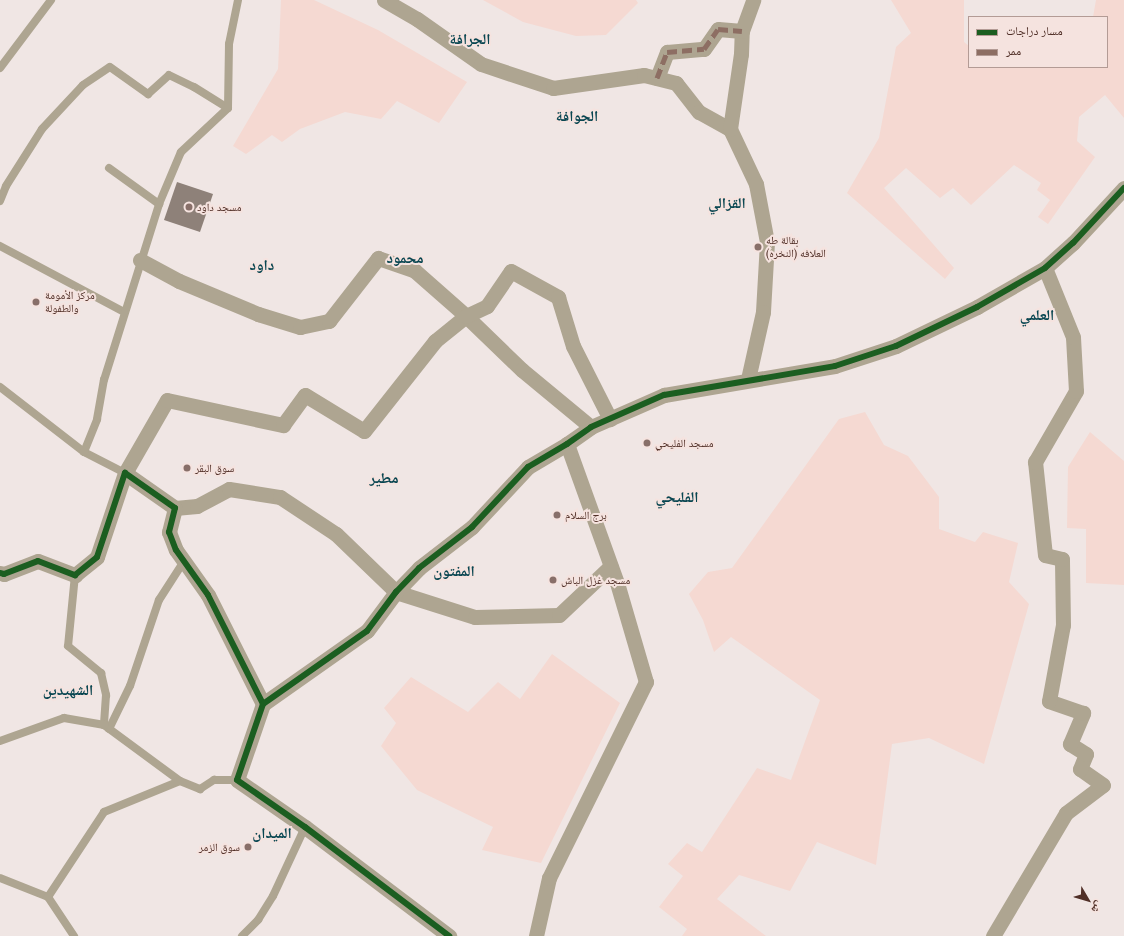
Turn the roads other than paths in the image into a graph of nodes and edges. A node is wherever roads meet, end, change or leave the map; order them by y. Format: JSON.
{"nodes":[{"id":1,"x":51,"y":0,"type":"edge"},
{"id":2,"x":238,"y":0,"type":"edge"},
{"id":3,"x":384,"y":0,"type":"edge"},
{"id":4,"x":753,"y":0,"type":"edge"},
{"id":5,"x":742,"y":31,"type":"junction"},
{"id":6,"x":0,"y":68,"type":"edge"},
{"id":7,"x":657,"y":78,"type":"junction"},
{"id":8,"x":228,"y":108,"type":"junction"},
{"id":9,"x":730,"y":129,"type":"junction"},
{"id":10,"x":109,"y":168,"type":"dead end"},
{"id":11,"x":3,"y":184,"type":"edge"},
{"id":12,"x":1124,"y":188,"type":"edge"},
{"id":13,"x":0,"y":201,"type":"edge"},
{"id":14,"x":158,"y":204,"type":"junction"},
{"id":15,"x":0,"y":246,"type":"edge"},
{"id":16,"x":140,"y":260,"type":"junction"},
{"id":17,"x":1045,"y":268,"type":"junction"},
{"id":18,"x":124,"y":312,"type":"junction"},
{"id":19,"x":466,"y":316,"type":"junction"},
{"id":20,"x":748,"y":380,"type":"junction"},
{"id":21,"x":0,"y":387,"type":"edge"},
{"id":22,"x":610,"y":419,"type":"junction"},
{"id":23,"x":592,"y":427,"type":"junction"},
{"id":24,"x":567,"y":444,"type":"junction"},
{"id":25,"x":84,"y":452,"type":"junction"},
{"id":26,"x":125,"y":473,"type":"junction"},
{"id":27,"x":175,"y":508,"type":"junction"},
{"id":28,"x":184,"y":561,"type":"junction"},
{"id":29,"x":611,"y":566,"type":"junction"},
{"id":30,"x":0,"y":573,"type":"edge"},
{"id":31,"x":74,"y":575,"type":"junction"},
{"id":32,"x":396,"y":592,"type":"junction"},
{"id":33,"x":263,"y":704,"type":"junction"},
{"id":34,"x":106,"y":727,"type":"junction"},
{"id":35,"x":0,"y":741,"type":"edge"},
{"id":36,"x":237,"y":780,"type":"junction"},
{"id":37,"x":180,"y":781,"type":"junction"},
{"id":38,"x":305,"y":827,"type":"junction"},
{"id":39,"x":0,"y":878,"type":"edge"},
{"id":40,"x":48,"y":897,"type":"junction"},
{"id":41,"x":74,"y":936,"type":"edge"},
{"id":42,"x":242,"y":936,"type":"edge"},
{"id":43,"x":449,"y":936,"type":"edge"},
{"id":44,"x":536,"y":936,"type":"edge"},
{"id":45,"x":993,"y":936,"type":"edge"}],
"edges":[{"from":1,"to":6,"type":"lane"},
{"from":2,"to":8,"type":"lane"},
{"from":3,"to":7,"type":"street"},
{"from":4,"to":5,"type":"street"},
{"from":5,"to":7,"type":"street"},
{"from":5,"to":9,"type":"street"},
{"from":7,"to":9,"type":"street"},
{"from":8,"to":11,"type":"lane"},
{"from":8,"to":14,"type":"lane"},
{"from":9,"to":20,"type":"street"},
{"from":10,"to":14,"type":"lane"},
{"from":11,"to":13,"type":"lane"},
{"from":12,"to":17,"type":"street"},
{"from":14,"to":16,"type":"lane"},
{"from":15,"to":18,"type":"lane"},
{"from":16,"to":18,"type":"lane"},
{"from":16,"to":19,"type":"street"},
{"from":17,"to":20,"type":"street"},
{"from":17,"to":45,"type":"street"},
{"from":18,"to":25,"type":"lane"},
{"from":19,"to":22,"type":"street"},
{"from":19,"to":23,"type":"street"},
{"from":19,"to":26,"type":"street"},
{"from":20,"to":22,"type":"street"},
{"from":21,"to":25,"type":"lane"},
{"from":22,"to":23,"type":"street"},
{"from":23,"to":24,"type":"street"},
{"from":24,"to":29,"type":"street"},
{"from":24,"to":32,"type":"street"},
{"from":25,"to":26,"type":"lane"},
{"from":26,"to":27,"type":"street"},
{"from":26,"to":31,"type":"street"},
{"from":27,"to":28,"type":"street"},
{"from":27,"to":32,"type":"street"},
{"from":28,"to":33,"type":"street"},
{"from":28,"to":34,"type":"lane"},
{"from":29,"to":32,"type":"street"},
{"from":29,"to":44,"type":"street"},
{"from":30,"to":31,"type":"street"},
{"from":31,"to":34,"type":"lane"},
{"from":32,"to":33,"type":"street"},
{"from":33,"to":36,"type":"street"},
{"from":34,"to":35,"type":"lane"},
{"from":34,"to":37,"type":"lane"},
{"from":36,"to":37,"type":"lane"},
{"from":36,"to":38,"type":"street"},
{"from":37,"to":40,"type":"lane"},
{"from":38,"to":42,"type":"lane"},
{"from":38,"to":43,"type":"street"},
{"from":39,"to":40,"type":"lane"},
{"from":40,"to":41,"type":"lane"}]}
